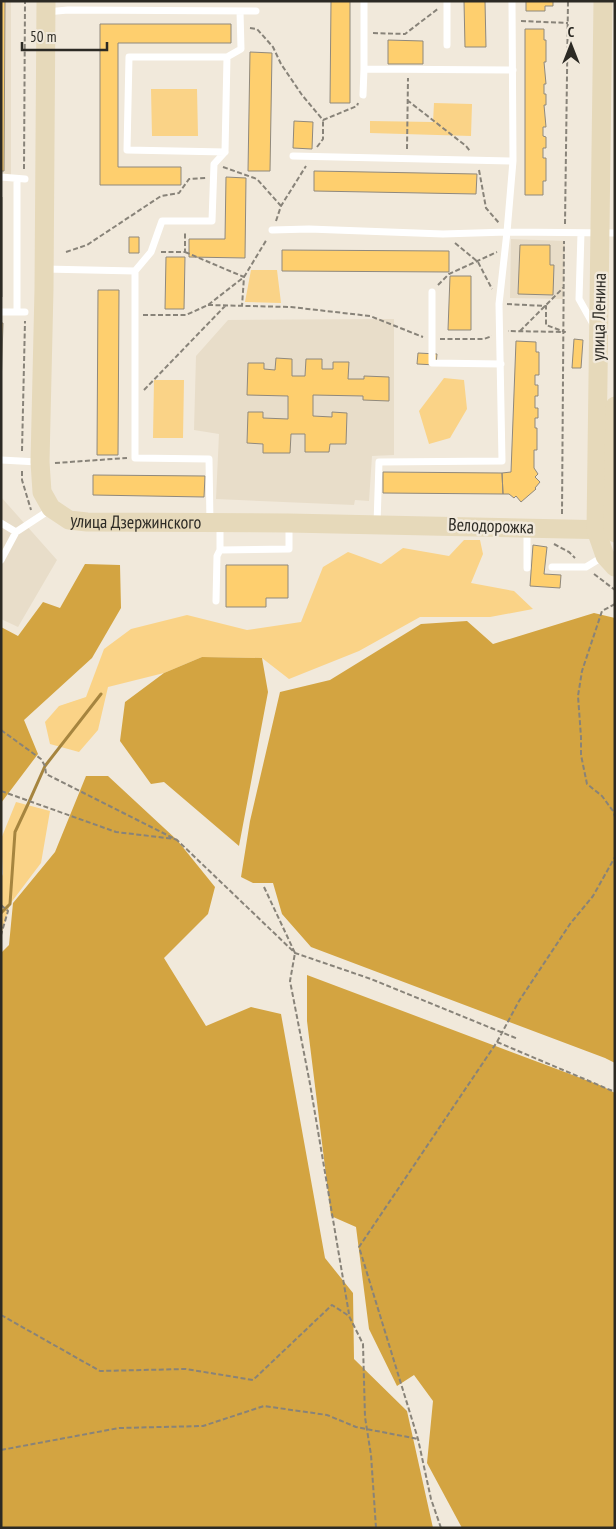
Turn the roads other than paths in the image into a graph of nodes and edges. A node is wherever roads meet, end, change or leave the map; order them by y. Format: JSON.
{"nodes":[{"id":1,"x":364,"y":1,"type":"edge"},
{"id":2,"x":447,"y":1,"type":"edge"},
{"id":3,"x":512,"y":1,"type":"edge"},
{"id":4,"x":603,"y":1,"type":"edge"},
{"id":5,"x":46,"y":7,"type":"edge"},
{"id":6,"x":240,"y":11,"type":"junction"},
{"id":7,"x":256,"y":11,"type":"dead end"},
{"id":8,"x":447,"y":45,"type":"dead end"},
{"id":9,"x":227,"y":57,"type":"junction"},
{"id":10,"x":364,"y":69,"type":"junction"},
{"id":11,"x":513,"y":70,"type":"junction"},
{"id":12,"x":364,"y":95,"type":"road end"},
{"id":13,"x":225,"y":152,"type":"junction"},
{"id":14,"x":293,"y":156,"type":"dead end"},
{"id":15,"x":513,"y":161,"type":"junction"},
{"id":16,"x":1,"y":177,"type":"edge"},
{"id":17,"x":272,"y":230,"type":"road end"},
{"id":18,"x":507,"y":232,"type":"junction"},
{"id":19,"x":581,"y":233,"type":"junction"},
{"id":20,"x":608,"y":233,"type":"edge"},
{"id":21,"x":44,"y":269,"type":"junction"},
{"id":22,"x":135,"y":271,"type":"junction"},
{"id":23,"x":432,"y":292,"type":"road end"},
{"id":24,"x":1,"y":312,"type":"edge"},
{"id":25,"x":17,"y":312,"type":"junction"},
{"id":26,"x":25,"y":312,"type":"dead end"},
{"id":27,"x":598,"y":333,"type":"junction"},
{"id":28,"x":501,"y":364,"type":"junction"},
{"id":29,"x":615,"y":406,"type":"edge"},
{"id":30,"x":1,"y":460,"type":"edge"},
{"id":31,"x":40,"y":462,"type":"junction"},
{"id":32,"x":51,"y":508,"type":"junction"},
{"id":33,"x":1,"y":523,"type":"edge"},
{"id":34,"x":215,"y":523,"type":"junction"},
{"id":35,"x":289,"y":523,"type":"junction"},
{"id":36,"x":377,"y":525,"type":"junction"},
{"id":37,"x":527,"y":528,"type":"junction"},
{"id":38,"x":608,"y":531,"type":"edge"},
{"id":39,"x":16,"y":532,"type":"junction"},
{"id":40,"x":220,"y":550,"type":"junction"},
{"id":41,"x":1,"y":560,"type":"edge"},
{"id":42,"x":610,"y":562,"type":"edge"},
{"id":43,"x":552,"y":567,"type":"dead end"},
{"id":44,"x":527,"y":568,"type":"dead end"},
{"id":45,"x":216,"y":601,"type":"dead end"}],
"edges":[{"from":1,"to":10,"type":"lane"},
{"from":2,"to":8,"type":"lane"},
{"from":3,"to":11,"type":"lane"},
{"from":4,"to":20,"type":"main road","name":"улица Ленина"},
{"from":5,"to":6,"type":"lane"},
{"from":5,"to":21,"type":"main road","name":"улица Дзержинского"},
{"from":6,"to":7,"type":"lane"},
{"from":6,"to":9,"type":"lane"},
{"from":9,"to":13,"type":"lane"},
{"from":9,"to":13,"type":"lane"},
{"from":10,"to":11,"type":"lane"},
{"from":10,"to":12,"type":"lane"},
{"from":11,"to":15,"type":"lane"},
{"from":13,"to":22,"type":"lane"},
{"from":14,"to":15,"type":"lane"},
{"from":15,"to":18,"type":"lane"},
{"from":16,"to":25,"type":"lane"},
{"from":17,"to":18,"type":"lane"},
{"from":18,"to":19,"type":"lane"},
{"from":18,"to":28,"type":"lane"},
{"from":19,"to":20,"type":"lane"},
{"from":19,"to":27,"type":"lane"},
{"from":20,"to":27,"type":"main road","name":"улица Ленина"},
{"from":21,"to":22,"type":"lane"},
{"from":21,"to":31,"type":"main road","name":"улица Дзержинского"},
{"from":22,"to":34,"type":"lane"},
{"from":23,"to":28,"type":"lane"},
{"from":24,"to":25,"type":"lane"},
{"from":25,"to":26,"type":"lane"},
{"from":27,"to":38,"type":"main road","name":"улица Ленина"},
{"from":28,"to":36,"type":"lane"},
{"from":29,"to":38,"type":"main road","name":"улица Ленина"},
{"from":30,"to":31,"type":"lane"},
{"from":31,"to":32,"type":"main road","name":"улица Дзержинского"},
{"from":32,"to":34,"type":"main road","name":"улица Дзержинского"},
{"from":32,"to":39,"type":"lane"},
{"from":33,"to":39,"type":"lane"},
{"from":34,"to":35,"type":"main road","name":"улица Дзержинского"},
{"from":34,"to":40,"type":"lane"},
{"from":35,"to":36,"type":"main road","name":"улица Дзержинского"},
{"from":35,"to":40,"type":"lane"},
{"from":36,"to":37,"type":"main road","name":"улица Дзержинского"},
{"from":37,"to":38,"type":"main road","name":"улица Дзержинского"},
{"from":37,"to":44,"type":"lane"},
{"from":38,"to":42,"type":"main road","name":"улица Ленина"},
{"from":39,"to":41,"type":"lane"},
{"from":40,"to":45,"type":"lane"},
{"from":42,"to":43,"type":"lane"}]}
